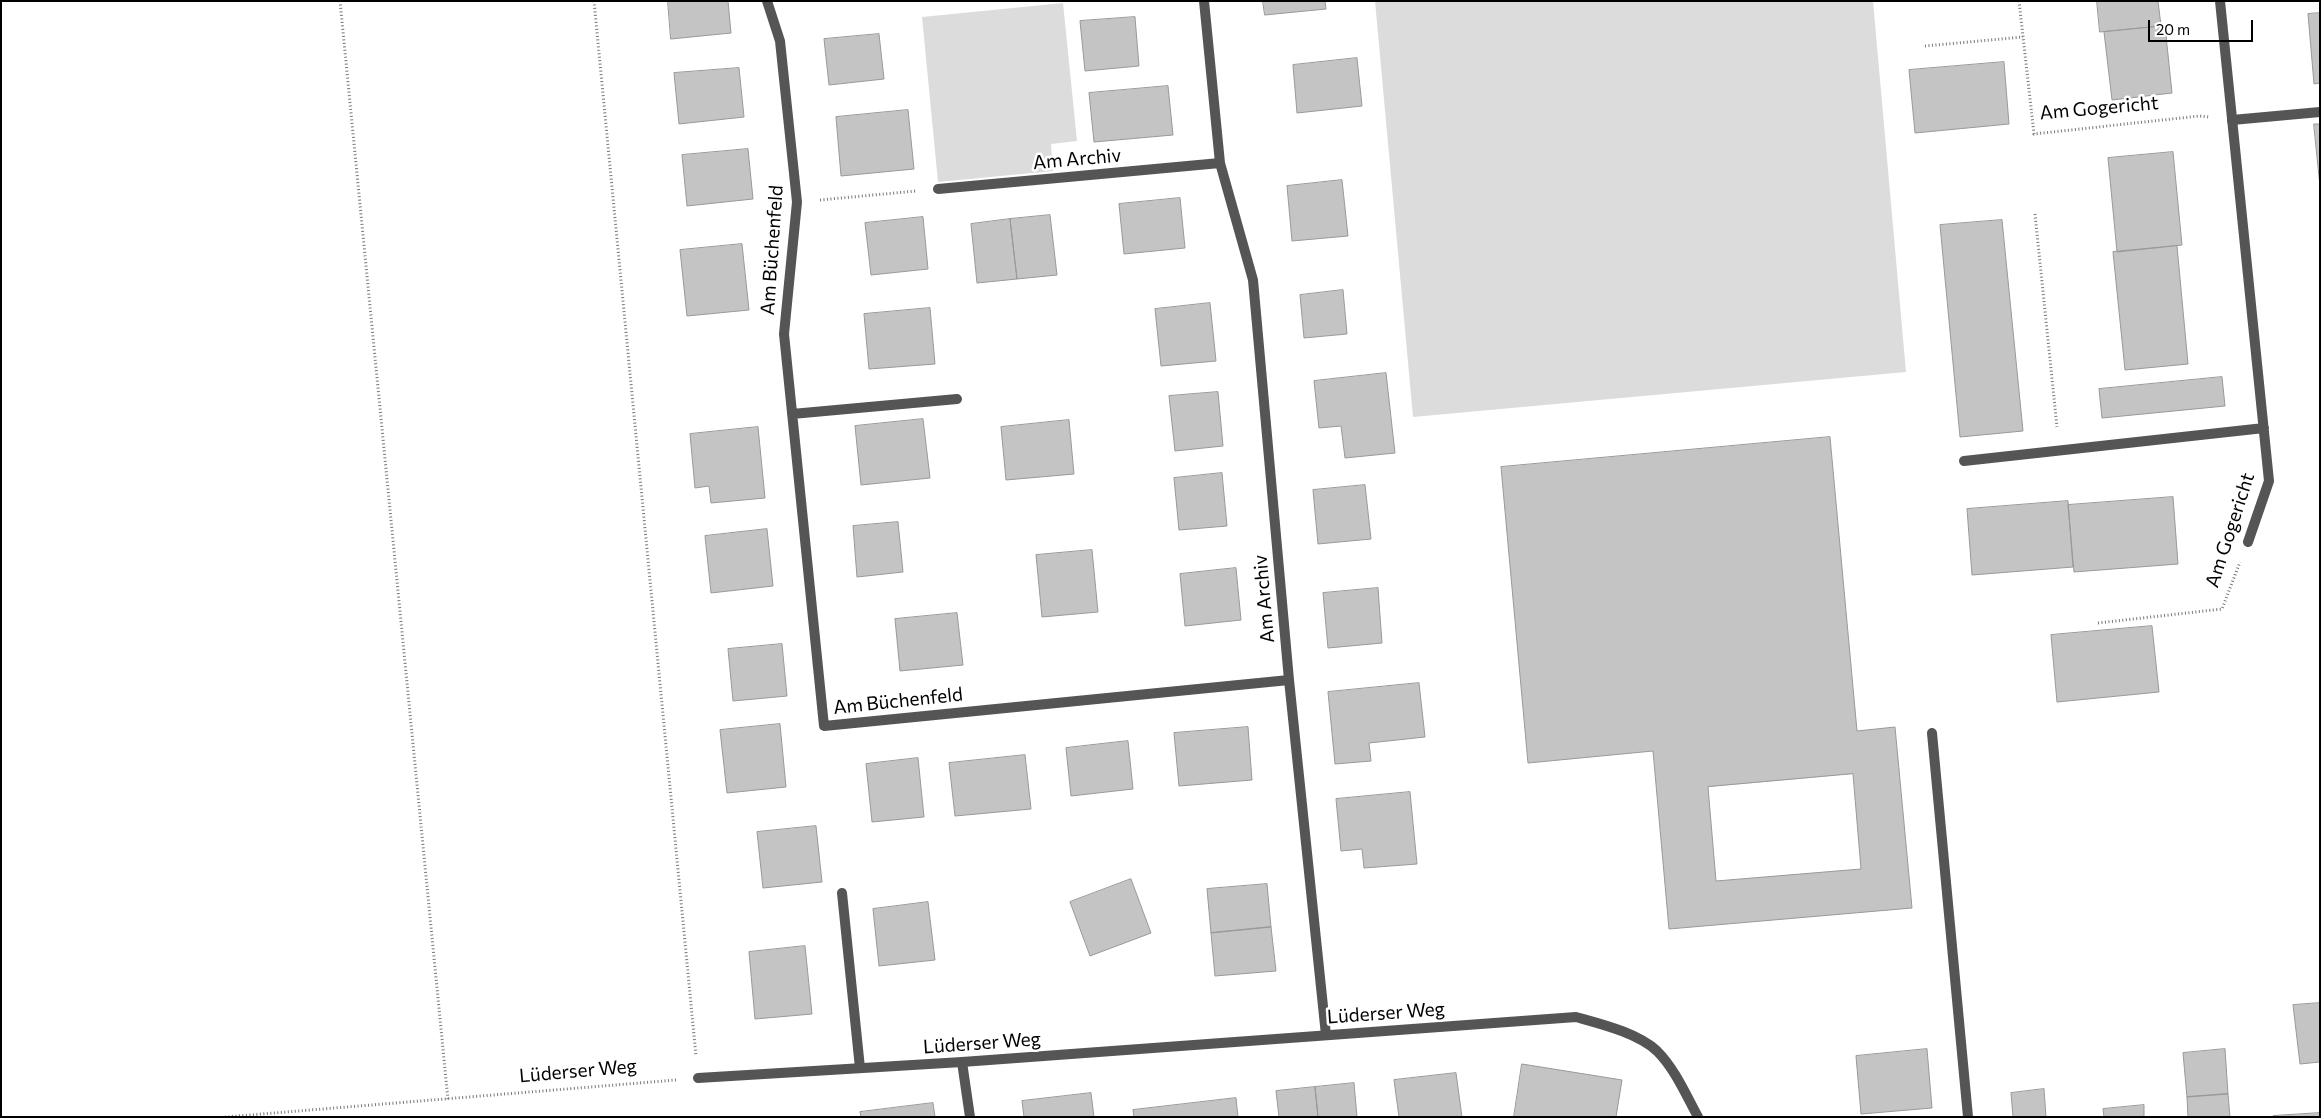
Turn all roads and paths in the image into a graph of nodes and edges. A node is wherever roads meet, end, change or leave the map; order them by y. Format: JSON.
{"nodes":[{"id":1,"x":340,"y":1,"type":"edge"},
{"id":2,"x":594,"y":1,"type":"edge"},
{"id":3,"x":768,"y":1,"type":"edge"},
{"id":4,"x":1204,"y":1,"type":"edge"},
{"id":5,"x":2019,"y":1,"type":"edge"},
{"id":6,"x":2220,"y":1,"type":"edge"},
{"id":7,"x":2022,"y":36,"type":"junction"},
{"id":8,"x":1925,"y":46,"type":"dead end"},
{"id":9,"x":2320,"y":112,"type":"edge"},
{"id":10,"x":2232,"y":120,"type":"junction"},
{"id":11,"x":1220,"y":164,"type":"junction"},
{"id":12,"x":938,"y":189,"type":"joint"},
{"id":13,"x":797,"y":202,"type":"junction"},
{"id":14,"x":2035,"y":214,"type":"dead end"},
{"id":15,"x":957,"y":399,"type":"dead end"},
{"id":16,"x":792,"y":414,"type":"junction"},
{"id":17,"x":2264,"y":428,"type":"junction"},
{"id":18,"x":2060,"y":450,"type":"junction"},
{"id":19,"x":1964,"y":461,"type":"dead end"},
{"id":20,"x":2248,"y":542,"type":"joint"},
{"id":21,"x":2098,"y":623,"type":"dead end"},
{"id":22,"x":1289,"y":680,"type":"junction"},
{"id":23,"x":1932,"y":733,"type":"dead end"},
{"id":24,"x":842,"y":893,"type":"dead end"},
{"id":25,"x":1326,"y":1035,"type":"junction"},
{"id":26,"x":962,"y":1062,"type":"junction"},
{"id":27,"x":860,"y":1068,"type":"junction"},
{"id":28,"x":698,"y":1078,"type":"junction"},
{"id":29,"x":448,"y":1100,"type":"junction"},
{"id":30,"x":225,"y":1117,"type":"edge"},
{"id":31,"x":970,"y":1117,"type":"edge"},
{"id":32,"x":1698,"y":1117,"type":"edge"},
{"id":33,"x":1968,"y":1117,"type":"edge"}],
"edges":[{"from":1,"to":29,"type":"path"},
{"from":2,"to":28,"type":"path"},
{"from":3,"to":13,"type":"street","name":"Am Büchenfeld"},
{"from":4,"to":11,"type":"street","name":"Am Archiv"},
{"from":5,"to":7,"type":"path","name":"Am Gogericht"},
{"from":6,"to":10,"type":"street","name":"Am Gogericht"},
{"from":7,"to":8,"type":"path"},
{"from":7,"to":10,"type":"path","name":"Am Gogericht"},
{"from":9,"to":10,"type":"street"},
{"from":10,"to":17,"type":"street","name":"Am Gogericht"},
{"from":11,"to":12,"type":"street","name":"Am Archiv"},
{"from":11,"to":22,"type":"street","name":"Am Archiv"},
{"from":12,"to":13,"type":"path"},
{"from":13,"to":16,"type":"street","name":"Am Büchenfeld"},
{"from":14,"to":18,"type":"path"},
{"from":15,"to":16,"type":"street"},
{"from":16,"to":22,"type":"street","name":"Am Büchenfeld"},
{"from":17,"to":18,"type":"street"},
{"from":17,"to":20,"type":"street","name":"Am Gogericht"},
{"from":18,"to":19,"type":"street"},
{"from":20,"to":21,"type":"path","name":"Am Gogericht"},
{"from":22,"to":25,"type":"street","name":"Am Archiv"},
{"from":23,"to":33,"type":"street"},
{"from":24,"to":27,"type":"street"},
{"from":25,"to":26,"type":"street","name":"Lüderser Weg"},
{"from":25,"to":32,"type":"street","name":"Lüderser Weg"},
{"from":26,"to":27,"type":"street","name":"Lüderser Weg"},
{"from":26,"to":31,"type":"street"},
{"from":27,"to":28,"type":"street","name":"Lüderser Weg"},
{"from":28,"to":29,"type":"path","name":"Lüderser Weg"},
{"from":29,"to":30,"type":"path","name":"Lüderser Weg"}]}
